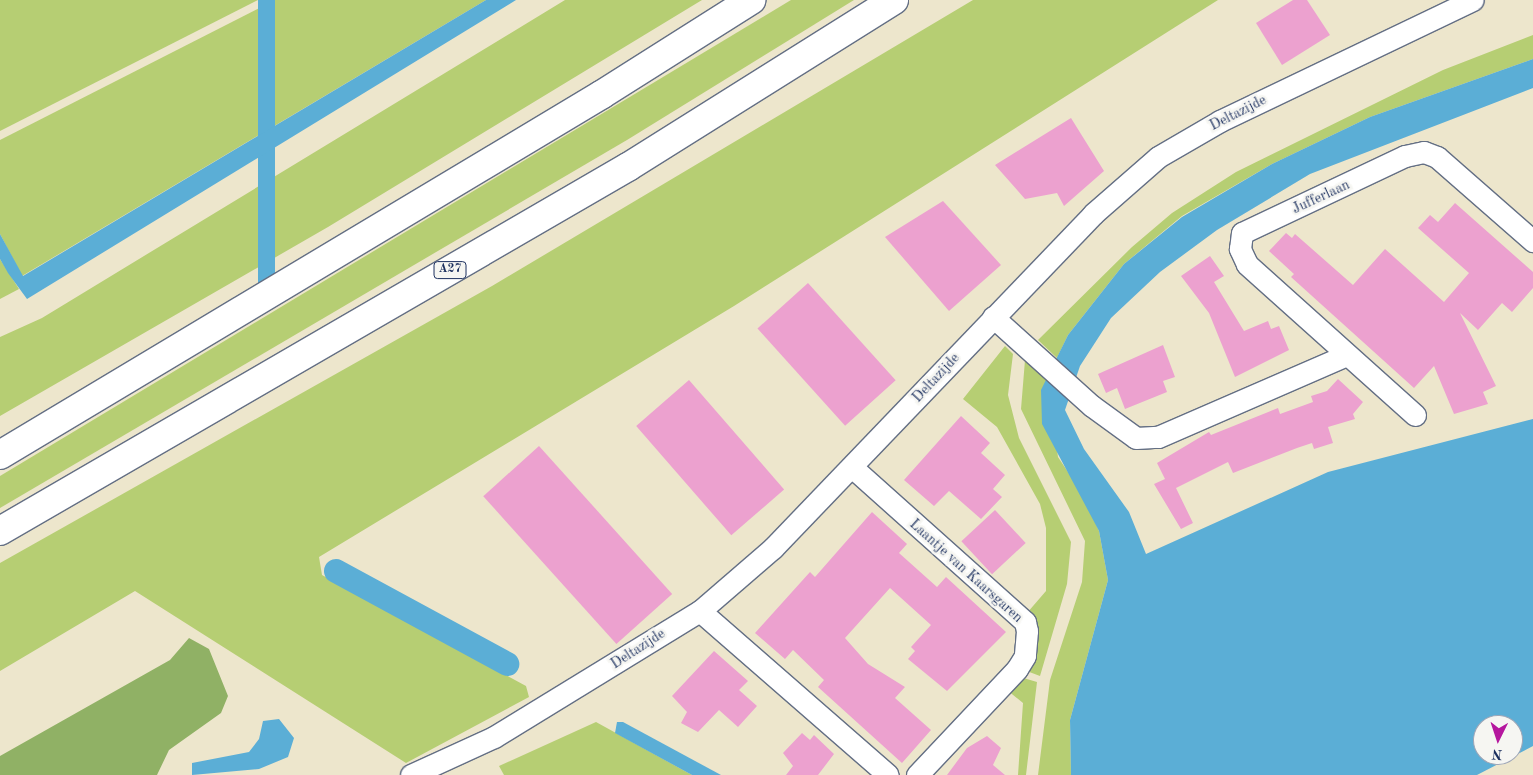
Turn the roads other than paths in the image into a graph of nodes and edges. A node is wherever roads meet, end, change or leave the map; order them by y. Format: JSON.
{"nodes":[{"id":1,"x":751,"y":0,"type":"edge"},
{"id":2,"x":894,"y":0,"type":"edge"},
{"id":3,"x":1473,"y":0,"type":"edge"},
{"id":4,"x":1533,"y":241,"type":"edge"},
{"id":5,"x":993,"y":317,"type":"junction"},
{"id":6,"x":1347,"y":355,"type":"junction"},
{"id":7,"x":1415,"y":415,"type":"dead end"},
{"id":8,"x":0,"y":455,"type":"edge"},
{"id":9,"x":853,"y":468,"type":"junction"},
{"id":10,"x":0,"y":531,"type":"edge"},
{"id":11,"x":700,"y":611,"type":"junction"},
{"id":12,"x":411,"y":775,"type":"edge"},
{"id":13,"x":888,"y":775,"type":"edge"},
{"id":14,"x":917,"y":775,"type":"edge"}],
"edges":[{"from":1,"to":8,"type":"highway"},
{"from":2,"to":10,"type":"highway","number":"A27"},
{"from":3,"to":5,"type":"street","name":"Deltazijde"},
{"from":4,"to":6,"type":"street","name":"Jufferlaan"},
{"from":5,"to":6,"type":"street"},
{"from":5,"to":9,"type":"street","name":"Deltazijde"},
{"from":6,"to":7,"type":"street","name":"Jufferlaan"},
{"from":9,"to":11,"type":"street","name":"Deltazijde"},
{"from":9,"to":14,"type":"street","name":"Laantje van Kaarsgaren"},
{"from":11,"to":12,"type":"street","name":"Deltazijde"},
{"from":11,"to":13,"type":"street"}]}
